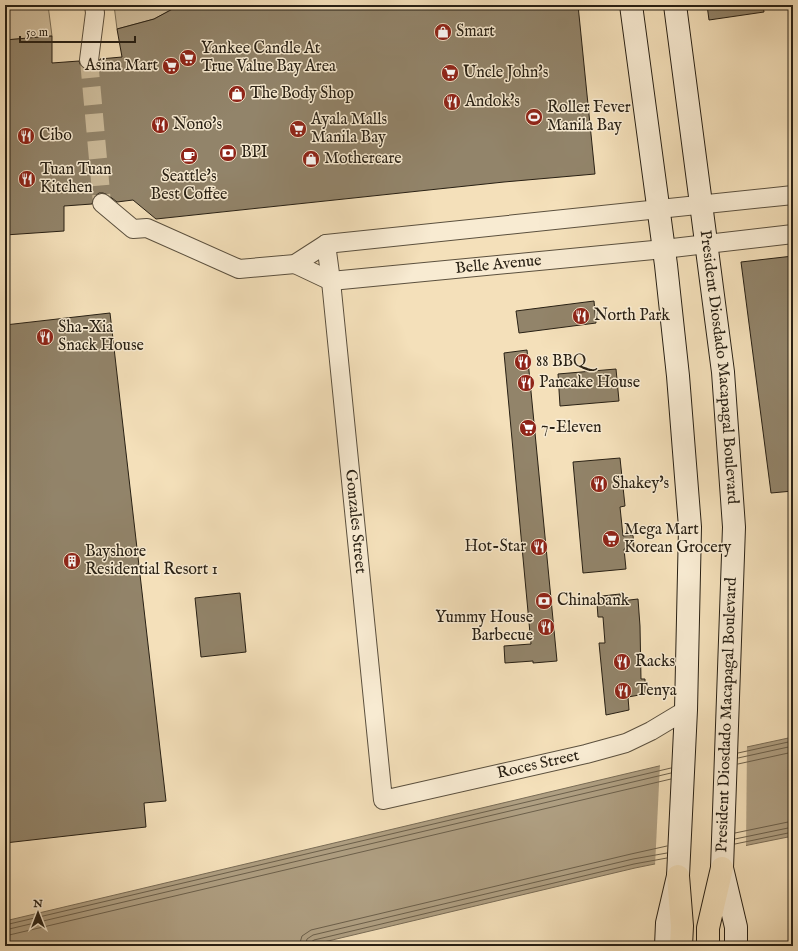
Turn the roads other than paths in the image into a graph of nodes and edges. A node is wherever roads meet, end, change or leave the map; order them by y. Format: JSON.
{"nodes":[{"id":1,"x":94,"y":5,"type":"edge"},
{"id":2,"x":631,"y":5,"type":"edge"},
{"id":3,"x":676,"y":5,"type":"edge"},
{"id":4,"x":89,"y":60,"type":"tunnel mouth"},
{"id":5,"x":793,"y":196,"type":"edge"},
{"id":6,"x":102,"y":203,"type":"tunnel mouth"},
{"id":7,"x":701,"y":206,"type":"junction"},
{"id":8,"x":659,"y":210,"type":"junction"},
{"id":9,"x":793,"y":234,"type":"edge"},
{"id":10,"x":326,"y":244,"type":"junction"},
{"id":11,"x":706,"y":244,"type":"junction"},
{"id":12,"x":664,"y":249,"type":"junction"},
{"id":13,"x":295,"y":264,"type":"junction"},
{"id":14,"x":331,"y":281,"type":"junction"},
{"id":15,"x":686,"y":710,"type":"junction"},
{"id":16,"x":384,"y":800,"type":"joint"},
{"id":17,"x":722,"y":864,"type":"junction"},
{"id":18,"x":678,"y":873,"type":"junction"},
{"id":19,"x":681,"y":936,"type":"edge"},
{"id":20,"x":708,"y":937,"type":"edge"},
{"id":21,"x":666,"y":946,"type":"edge"},
{"id":22,"x":736,"y":946,"type":"edge"}],
"edges":[{"from":1,"to":4,"type":"street"},
{"from":2,"to":8,"type":"main road"},
{"from":3,"to":7,"type":"main road","name":"President Diosdado Macapagal Boulevard"},
{"from":5,"to":7,"type":"street"},
{"from":6,"to":13,"type":"street"},
{"from":7,"to":8,"type":"street"},
{"from":7,"to":11,"type":"main road","name":"President Diosdado Macapagal Boulevard"},
{"from":8,"to":10,"type":"street"},
{"from":8,"to":12,"type":"main road"},
{"from":9,"to":11,"type":"street","name":"Belle Avenue"},
{"from":10,"to":13,"type":"street"},
{"from":10,"to":14,"type":"street","name":"Gonzales Street"},
{"from":11,"to":12,"type":"street","name":"Belle Avenue"},
{"from":11,"to":17,"type":"main road","name":"President Diosdado Macapagal Boulevard"},
{"from":12,"to":14,"type":"street","name":"Belle Avenue"},
{"from":12,"to":15,"type":"main road"},
{"from":13,"to":14,"type":"street"},
{"from":14,"to":16,"type":"street","name":"Gonzales Street"},
{"from":15,"to":16,"type":"street","name":"Roces Street"},
{"from":15,"to":18,"type":"main road"},
{"from":17,"to":20,"type":"highway"},
{"from":17,"to":22,"type":"main road","name":"President Diosdado Macapagal Boulevard"},
{"from":18,"to":19,"type":"highway"},
{"from":18,"to":21,"type":"main road"}]}
